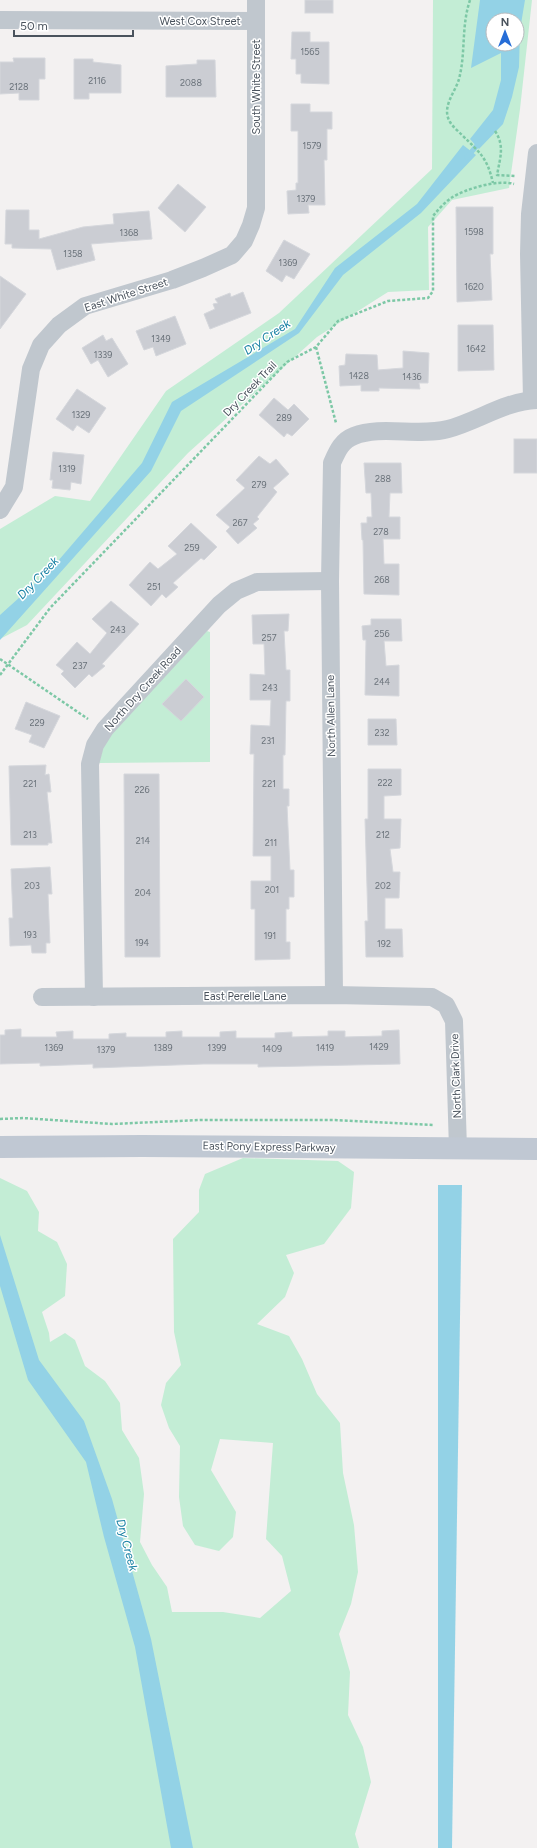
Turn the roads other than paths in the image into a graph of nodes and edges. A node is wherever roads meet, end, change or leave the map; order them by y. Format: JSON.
{"nodes":[{"id":1,"x":256,"y":0,"type":"edge"},
{"id":2,"x":0,"y":20,"type":"edge"},
{"id":3,"x":256,"y":21,"type":"junction"},
{"id":4,"x":537,"y":153,"type":"edge"},
{"id":5,"x":256,"y":173,"type":"joint"},
{"id":6,"x":535,"y":400,"type":"edge"},
{"id":7,"x":0,"y":510,"type":"edge"},
{"id":8,"x":330,"y":581,"type":"junction"},
{"id":9,"x":334,"y":995,"type":"junction"},
{"id":10,"x":42,"y":997,"type":"dead end"},
{"id":11,"x":94,"y":997,"type":"junction"},
{"id":12,"x":446,"y":1005,"type":"joint"},
{"id":13,"x":0,"y":1147,"type":"edge"},
{"id":14,"x":458,"y":1149,"type":"junction"},
{"id":15,"x":537,"y":1149,"type":"edge"}],
"edges":[{"from":1,"to":3,"type":"street","name":"South White Street"},
{"from":2,"to":3,"type":"street","name":"West Cox Street"},
{"from":3,"to":5,"type":"street","name":"South White Street"},
{"from":4,"to":6,"type":"street"},
{"from":5,"to":7,"type":"street","name":"East White Street"},
{"from":6,"to":8,"type":"street","name":"North Allen Lane"},
{"from":8,"to":9,"type":"street","name":"North Allen Lane"},
{"from":8,"to":11,"type":"street","name":"North Dry Creek Road"},
{"from":9,"to":11,"type":"street","name":"East Perelle Lane"},
{"from":9,"to":12,"type":"street","name":"East Perelle Lane"},
{"from":10,"to":11,"type":"street","name":"East Perelle Lane"},
{"from":12,"to":14,"type":"street","name":"North Clark Drive"},
{"from":13,"to":14,"type":"street","name":"East Pony Express Parkway"},
{"from":14,"to":15,"type":"street","name":"East Pony Express Parkway"}]}
